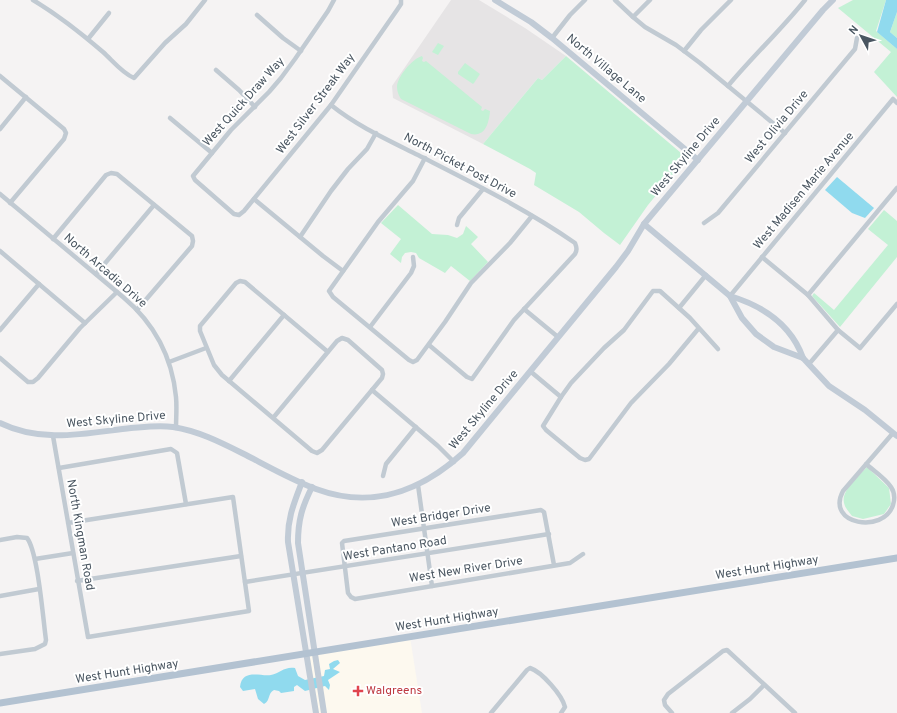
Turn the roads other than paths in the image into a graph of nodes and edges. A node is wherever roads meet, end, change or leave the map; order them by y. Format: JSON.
{"nodes":[{"id":1,"x":33,"y":0,"type":"edge"},
{"id":2,"x":205,"y":0,"type":"edge"},
{"id":3,"x":334,"y":0,"type":"edge"},
{"id":4,"x":401,"y":0,"type":"edge"},
{"id":5,"x":495,"y":0,"type":"edge"},
{"id":6,"x":586,"y":0,"type":"edge"},
{"id":7,"x":615,"y":0,"type":"edge"},
{"id":8,"x":650,"y":0,"type":"edge"},
{"id":9,"x":730,"y":0,"type":"edge"},
{"id":10,"x":806,"y":0,"type":"edge"},
{"id":11,"x":833,"y":0,"type":"edge"},
{"id":12,"x":41,"y":2,"type":"edge"},
{"id":13,"x":109,"y":13,"type":"dead end"},
{"id":14,"x":257,"y":15,"type":"dead end"},
{"id":15,"x":633,"y":17,"type":"junction"},
{"id":16,"x":552,"y":38,"type":"junction"},
{"id":17,"x":857,"y":38,"type":"dead end"},
{"id":18,"x":88,"y":39,"type":"junction"},
{"id":19,"x":301,"y":51,"type":"junction"},
{"id":20,"x":684,"y":51,"type":"junction"},
{"id":21,"x":216,"y":70,"type":"dead end"},
{"id":22,"x":0,"y":76,"type":"edge"},
{"id":23,"x":728,"y":86,"type":"junction"},
{"id":24,"x":26,"y":97,"type":"junction"},
{"id":25,"x":747,"y":101,"type":"junction"},
{"id":26,"x":895,"y":101,"type":"edge"},
{"id":27,"x":331,"y":105,"type":"junction"},
{"id":28,"x":255,"y":107,"type":"junction"},
{"id":29,"x":170,"y":118,"type":"dead end"},
{"id":30,"x":0,"y":129,"type":"edge"},
{"id":31,"x":376,"y":133,"type":"junction"},
{"id":32,"x":786,"y":133,"type":"junction"},
{"id":33,"x":212,"y":153,"type":"junction"},
{"id":34,"x":425,"y":158,"type":"junction"},
{"id":35,"x":698,"y":160,"type":"junction"},
{"id":36,"x":897,"y":188,"type":"edge"},
{"id":37,"x":483,"y":189,"type":"junction"},
{"id":38,"x":0,"y":194,"type":"edge"},
{"id":39,"x":254,"y":199,"type":"junction"},
{"id":40,"x":10,"y":203,"type":"junction"},
{"id":41,"x":154,"y":205,"type":"junction"},
{"id":42,"x":239,"y":214,"type":"joint"},
{"id":43,"x":532,"y":216,"type":"junction"},
{"id":44,"x":704,"y":223,"type":"dead end"},
{"id":45,"x":644,"y":224,"type":"junction"},
{"id":46,"x":457,"y":225,"type":"dead end"},
{"id":47,"x":300,"y":237,"type":"junction"},
{"id":48,"x":53,"y":239,"type":"junction"},
{"id":49,"x":0,"y":251,"type":"edge"},
{"id":50,"x":413,"y":257,"type":"dead end"},
{"id":51,"x":762,"y":257,"type":"junction"},
{"id":52,"x":343,"y":271,"type":"junction"},
{"id":53,"x":96,"y":274,"type":"junction"},
{"id":54,"x":706,"y":275,"type":"junction"},
{"id":55,"x":39,"y":284,"type":"junction"},
{"id":56,"x":117,"y":292,"type":"junction"},
{"id":57,"x":808,"y":295,"type":"junction"},
{"id":58,"x":730,"y":296,"type":"junction"},
{"id":59,"x":897,"y":304,"type":"edge"},
{"id":60,"x":524,"y":308,"type":"junction"},
{"id":61,"x":679,"y":308,"type":"junction"},
{"id":62,"x":138,"y":310,"type":"junction"},
{"id":63,"x":284,"y":315,"type":"junction"},
{"id":64,"x":85,"y":323,"type":"junction"},
{"id":65,"x":370,"y":327,"type":"junction"},
{"id":66,"x":699,"y":328,"type":"junction"},
{"id":67,"x":0,"y":330,"type":"edge"},
{"id":68,"x":838,"y":330,"type":"junction"},
{"id":69,"x":558,"y":337,"type":"junction"},
{"id":70,"x":429,"y":345,"type":"junction"},
{"id":71,"x":206,"y":348,"type":"junction"},
{"id":72,"x":718,"y":349,"type":"dead end"},
{"id":73,"x":328,"y":352,"type":"junction"},
{"id":74,"x":0,"y":358,"type":"edge"},
{"id":75,"x":803,"y":358,"type":"junction"},
{"id":76,"x":169,"y":362,"type":"junction"},
{"id":77,"x":809,"y":364,"type":"junction"},
{"id":78,"x":530,"y":371,"type":"junction"},
{"id":79,"x":229,"y":381,"type":"junction"},
{"id":80,"x":372,"y":390,"type":"junction"},
{"id":81,"x":561,"y":396,"type":"junction"},
{"id":82,"x":273,"y":418,"type":"junction"},
{"id":83,"x":0,"y":423,"type":"edge"},
{"id":84,"x":416,"y":427,"type":"junction"},
{"id":85,"x":176,"y":428,"type":"junction"},
{"id":86,"x":895,"y":434,"type":"edge"},
{"id":87,"x":53,"y":436,"type":"junction"},
{"id":88,"x":454,"y":462,"type":"junction"},
{"id":89,"x":866,"y":464,"type":"junction"},
{"id":90,"x":58,"y":468,"type":"junction"},
{"id":91,"x":383,"y":476,"type":"dead end"},
{"id":92,"x":302,"y":482,"type":"junction"},
{"id":93,"x":418,"y":485,"type":"junction"},
{"id":94,"x":312,"y":487,"type":"junction"},
{"id":95,"x":186,"y":504,"type":"junction"},
{"id":96,"x":68,"y":523,"type":"junction"},
{"id":97,"x":424,"y":528,"type":"junction"},
{"id":98,"x":549,"y":534,"type":"junction"},
{"id":99,"x":0,"y":540,"type":"edge"},
{"id":100,"x":73,"y":553,"type":"junction"},
{"id":101,"x":427,"y":554,"type":"junction"},
{"id":102,"x":583,"y":554,"type":"dead end"},
{"id":103,"x":241,"y":556,"type":"junction"},
{"id":104,"x":897,"y":558,"type":"edge"},
{"id":105,"x":35,"y":559,"type":"junction"},
{"id":106,"x":554,"y":565,"type":"junction"},
{"id":107,"x":344,"y":567,"type":"junction"},
{"id":108,"x":303,"y":574,"type":"junction"},
{"id":109,"x":293,"y":576,"type":"junction"},
{"id":110,"x":77,"y":581,"type":"junction"},
{"id":111,"x":245,"y":582,"type":"junction"},
{"id":112,"x":432,"y":586,"type":"junction"},
{"id":113,"x":39,"y":589,"type":"junction"},
{"id":114,"x":0,"y":596,"type":"edge"},
{"id":115,"x":316,"y":653,"type":"junction"},
{"id":116,"x":0,"y":654,"type":"edge"},
{"id":117,"x":306,"y":654,"type":"junction"},
{"id":118,"x":764,"y":685,"type":"junction"},
{"id":119,"x":0,"y":703,"type":"edge"},
{"id":120,"x":316,"y":713,"type":"edge"},
{"id":121,"x":324,"y":713,"type":"edge"},
{"id":122,"x":491,"y":713,"type":"edge"},
{"id":123,"x":561,"y":713,"type":"edge"},
{"id":124,"x":672,"y":713,"type":"edge"},
{"id":125,"x":732,"y":713,"type":"edge"},
{"id":126,"x":795,"y":713,"type":"edge"}],
"edges":[{"from":1,"to":12,"type":"street"},
{"from":2,"to":18,"type":"street"},
{"from":3,"to":19,"type":"street","name":"West Quick Draw Way"},
{"from":4,"to":27,"type":"street","name":"West Silver Streak Way"},
{"from":5,"to":16,"type":"street","name":"North Village Lane"},
{"from":6,"to":16,"type":"street"},
{"from":7,"to":15,"type":"street"},
{"from":8,"to":15,"type":"street"},
{"from":9,"to":20,"type":"street"},
{"from":10,"to":23,"type":"street"},
{"from":11,"to":25,"type":"street","name":"West Skyline Drive"},
{"from":12,"to":18,"type":"street"},
{"from":13,"to":18,"type":"street"},
{"from":14,"to":19,"type":"street"},
{"from":15,"to":20,"type":"street"},
{"from":16,"to":35,"type":"street","name":"North Village Lane"},
{"from":17,"to":32,"type":"street","name":"West Olivia Drive"},
{"from":19,"to":28,"type":"street","name":"West Quick Draw Way"},
{"from":20,"to":23,"type":"street"},
{"from":21,"to":28,"type":"street"},
{"from":22,"to":24,"type":"street"},
{"from":23,"to":25,"type":"street"},
{"from":24,"to":30,"type":"street"},
{"from":24,"to":40,"type":"street"},
{"from":25,"to":32,"type":"street"},
{"from":25,"to":35,"type":"street","name":"West Skyline Drive"},
{"from":26,"to":51,"type":"street","name":"West Madisen Marie Avenue"},
{"from":27,"to":31,"type":"street","name":"North Picket Post Drive"},
{"from":27,"to":39,"type":"street","name":"West Silver Streak Way"},
{"from":28,"to":33,"type":"street","name":"West Quick Draw Way"},
{"from":29,"to":33,"type":"street"},
{"from":31,"to":34,"type":"street","name":"North Picket Post Drive"},
{"from":31,"to":47,"type":"street"},
{"from":32,"to":44,"type":"street","name":"West Olivia Drive"},
{"from":33,"to":42,"type":"street","name":"West Quick Draw Way"},
{"from":34,"to":37,"type":"street","name":"North Picket Post Drive"},
{"from":34,"to":52,"type":"street"},
{"from":35,"to":45,"type":"street","name":"West Skyline Drive"},
{"from":36,"to":57,"type":"street"},
{"from":37,"to":43,"type":"street","name":"North Picket Post Drive"},
{"from":37,"to":46,"type":"street"},
{"from":38,"to":40,"type":"street","name":"North Arcadia Drive"},
{"from":39,"to":42,"type":"street","name":"West Silver Streak Way"},
{"from":39,"to":47,"type":"street"},
{"from":40,"to":48,"type":"street","name":"North Arcadia Drive"},
{"from":41,"to":48,"type":"street"},
{"from":41,"to":53,"type":"street"},
{"from":41,"to":62,"type":"street"},
{"from":43,"to":60,"type":"street","name":"North Picket Post Drive"},
{"from":43,"to":70,"type":"street"},
{"from":45,"to":54,"type":"street"},
{"from":45,"to":69,"type":"street","name":"West Skyline Drive"},
{"from":47,"to":52,"type":"street"},
{"from":48,"to":53,"type":"street","name":"North Arcadia Drive"},
{"from":49,"to":55,"type":"street"},
{"from":50,"to":65,"type":"street"},
{"from":51,"to":57,"type":"street"},
{"from":51,"to":58,"type":"street","name":"West Madisen Marie Avenue"},
{"from":52,"to":65,"type":"street"},
{"from":53,"to":56,"type":"street","name":"North Arcadia Drive"},
{"from":54,"to":58,"type":"street"},
{"from":54,"to":61,"type":"street"},
{"from":55,"to":64,"type":"street"},
{"from":55,"to":67,"type":"street"},
{"from":56,"to":62,"type":"street","name":"North Arcadia Drive"},
{"from":56,"to":64,"type":"street"},
{"from":57,"to":68,"type":"street"},
{"from":58,"to":75,"type":"street"},
{"from":58,"to":75,"type":"street"},
{"from":59,"to":68,"type":"street"},
{"from":60,"to":69,"type":"street"},
{"from":60,"to":70,"type":"street"},
{"from":61,"to":66,"type":"street"},
{"from":61,"to":81,"type":"street"},
{"from":62,"to":76,"type":"street","name":"North Arcadia Drive"},
{"from":63,"to":71,"type":"street"},
{"from":63,"to":73,"type":"street"},
{"from":63,"to":79,"type":"street"},
{"from":64,"to":74,"type":"street"},
{"from":65,"to":70,"type":"street"},
{"from":66,"to":72,"type":"street"},
{"from":66,"to":81,"type":"street"},
{"from":68,"to":77,"type":"street"},
{"from":69,"to":78,"type":"street","name":"West Skyline Drive"},
{"from":71,"to":76,"type":"street"},
{"from":71,"to":79,"type":"street"},
{"from":73,"to":80,"type":"street"},
{"from":73,"to":82,"type":"street"},
{"from":75,"to":77,"type":"street"},
{"from":76,"to":85,"type":"street","name":"North Arcadia Drive"},
{"from":77,"to":86,"type":"street"},
{"from":78,"to":81,"type":"street"},
{"from":78,"to":88,"type":"street","name":"West Skyline Drive"},
{"from":79,"to":82,"type":"street"},
{"from":80,"to":82,"type":"street"},
{"from":80,"to":84,"type":"street"},
{"from":83,"to":87,"type":"street","name":"West Skyline Drive"},
{"from":84,"to":88,"type":"street"},
{"from":84,"to":91,"type":"street"},
{"from":85,"to":87,"type":"street","name":"West Skyline Drive"},
{"from":85,"to":92,"type":"street","name":"West Skyline Drive"},
{"from":86,"to":89,"type":"street"},
{"from":87,"to":90,"type":"street","name":"North Kingman Road"},
{"from":88,"to":93,"type":"street","name":"West Skyline Drive"},
{"from":89,"to":89,"type":"street"},
{"from":90,"to":95,"type":"street"},
{"from":90,"to":96,"type":"street","name":"North Kingman Road"},
{"from":92,"to":94,"type":"street","name":"West Skyline Drive"},
{"from":92,"to":109,"type":"street"},
{"from":93,"to":94,"type":"street","name":"West Skyline Drive"},
{"from":93,"to":97,"type":"street"},
{"from":94,"to":108,"type":"street"},
{"from":95,"to":96,"type":"street"},
{"from":95,"to":103,"type":"street"},
{"from":96,"to":100,"type":"street","name":"North Kingman Road"},
{"from":97,"to":98,"type":"street","name":"West Bridger Drive"},
{"from":97,"to":101,"type":"street"},
{"from":97,"to":107,"type":"street","name":"West Bridger Drive"},
{"from":98,"to":101,"type":"street","name":"West Pantano Road"},
{"from":98,"to":106,"type":"street"},
{"from":99,"to":105,"type":"street"},
{"from":100,"to":105,"type":"street"},
{"from":100,"to":110,"type":"street","name":"North Kingman Road"},
{"from":101,"to":107,"type":"street","name":"West Pantano Road"},
{"from":101,"to":112,"type":"street"},
{"from":102,"to":106,"type":"street","name":"West New River Drive"},
{"from":103,"to":110,"type":"street"},
{"from":103,"to":111,"type":"street"},
{"from":104,"to":115,"type":"main road","name":"West Hunt Highway"},
{"from":105,"to":113,"type":"street"},
{"from":106,"to":112,"type":"street","name":"West New River Drive"},
{"from":107,"to":108,"type":"street","name":"West Pantano Road"},
{"from":107,"to":112,"type":"street","name":"West New River Drive"},
{"from":108,"to":109,"type":"street","name":"West Pantano Road"},
{"from":108,"to":115,"type":"street"},
{"from":109,"to":111,"type":"street","name":"West Pantano Road"},
{"from":109,"to":117,"type":"street"},
{"from":110,"to":111,"type":"street","name":"North Kingman Road"},
{"from":113,"to":114,"type":"street"},
{"from":113,"to":116,"type":"street"},
{"from":115,"to":117,"type":"main road","name":"West Hunt Highway"},
{"from":115,"to":121,"type":"street"},
{"from":117,"to":119,"type":"main road","name":"West Hunt Highway"},
{"from":117,"to":120,"type":"street"},
{"from":118,"to":124,"type":"street"},
{"from":118,"to":125,"type":"street"},
{"from":118,"to":126,"type":"street"},
{"from":122,"to":123,"type":"street"}]}
